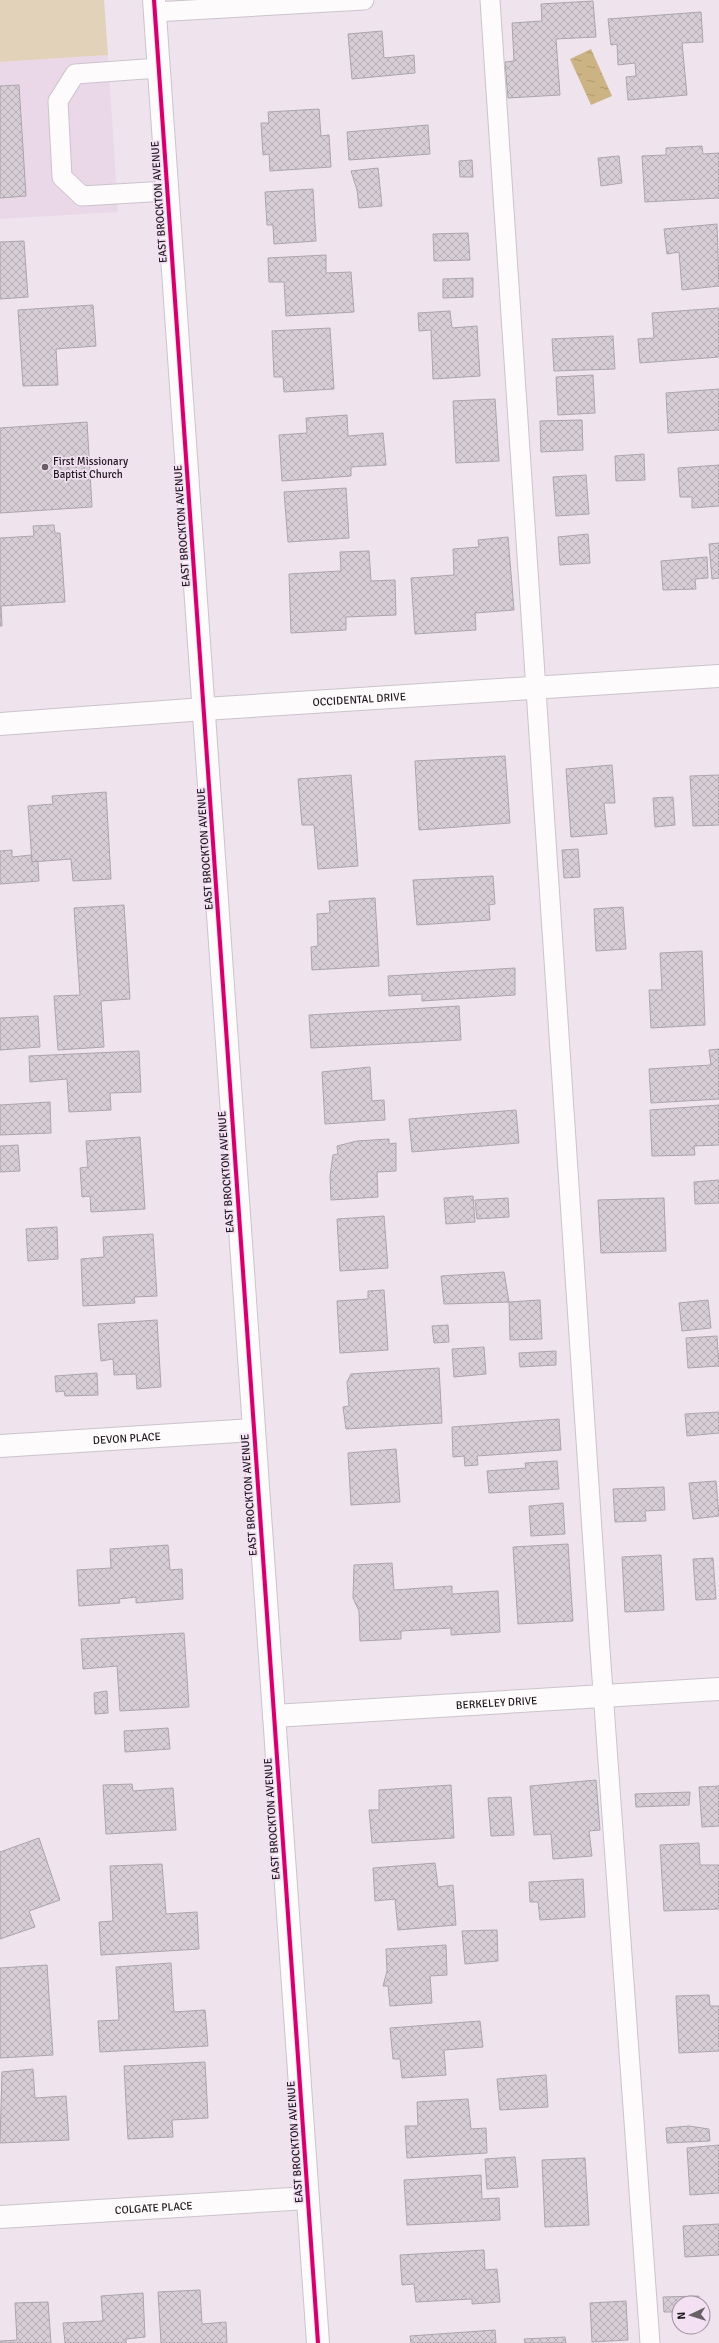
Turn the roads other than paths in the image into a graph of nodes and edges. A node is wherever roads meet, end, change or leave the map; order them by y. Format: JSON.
{"nodes":[{"id":1,"x":364,"y":0,"type":"edge"},
{"id":2,"x":490,"y":0,"type":"edge"},
{"id":3,"x":154,"y":6,"type":"edge"},
{"id":4,"x":159,"y":68,"type":"junction"},
{"id":5,"x":167,"y":191,"type":"junction"},
{"id":6,"x":719,"y":676,"type":"edge"},
{"id":7,"x":537,"y":687,"type":"junction"},
{"id":8,"x":204,"y":709,"type":"junction"},
{"id":9,"x":0,"y":724,"type":"edge"},
{"id":10,"x":253,"y":1430,"type":"junction"},
{"id":11,"x":0,"y":1446,"type":"edge"},
{"id":12,"x":719,"y":1689,"type":"edge"},
{"id":13,"x":603,"y":1697,"type":"junction"},
{"id":14,"x":274,"y":1716,"type":"junction"},
{"id":15,"x":308,"y":2198,"type":"junction"},
{"id":16,"x":0,"y":2217,"type":"edge"},
{"id":17,"x":318,"y":2343,"type":"edge"},
{"id":18,"x":650,"y":2343,"type":"edge"}],
"edges":[{"from":1,"to":3,"type":"lane"},
{"from":2,"to":7,"type":"lane"},
{"from":3,"to":4,"type":"street","name":"EAST BROCKTON AVENUE"},
{"from":4,"to":5,"type":"street","name":"EAST BROCKTON AVENUE"},
{"from":4,"to":5,"type":"lane"},
{"from":5,"to":8,"type":"street","name":"EAST BROCKTON AVENUE"},
{"from":6,"to":7,"type":"street","name":"OCCIDENTAL DRIVE"},
{"from":7,"to":8,"type":"street","name":"OCCIDENTAL DRIVE"},
{"from":7,"to":13,"type":"lane"},
{"from":8,"to":9,"type":"street","name":"OCCIDENTAL DRIVE"},
{"from":8,"to":10,"type":"street","name":"EAST BROCKTON AVENUE"},
{"from":10,"to":11,"type":"street","name":"DEVON PLACE"},
{"from":10,"to":14,"type":"street","name":"EAST BROCKTON AVENUE"},
{"from":12,"to":13,"type":"street","name":"BERKELEY DRIVE"},
{"from":13,"to":14,"type":"street","name":"BERKELEY DRIVE"},
{"from":13,"to":18,"type":"lane"},
{"from":14,"to":15,"type":"street","name":"EAST BROCKTON AVENUE"},
{"from":15,"to":16,"type":"street","name":"COLGATE PLACE"},
{"from":15,"to":17,"type":"street","name":"EAST BROCKTON AVENUE"}]}
